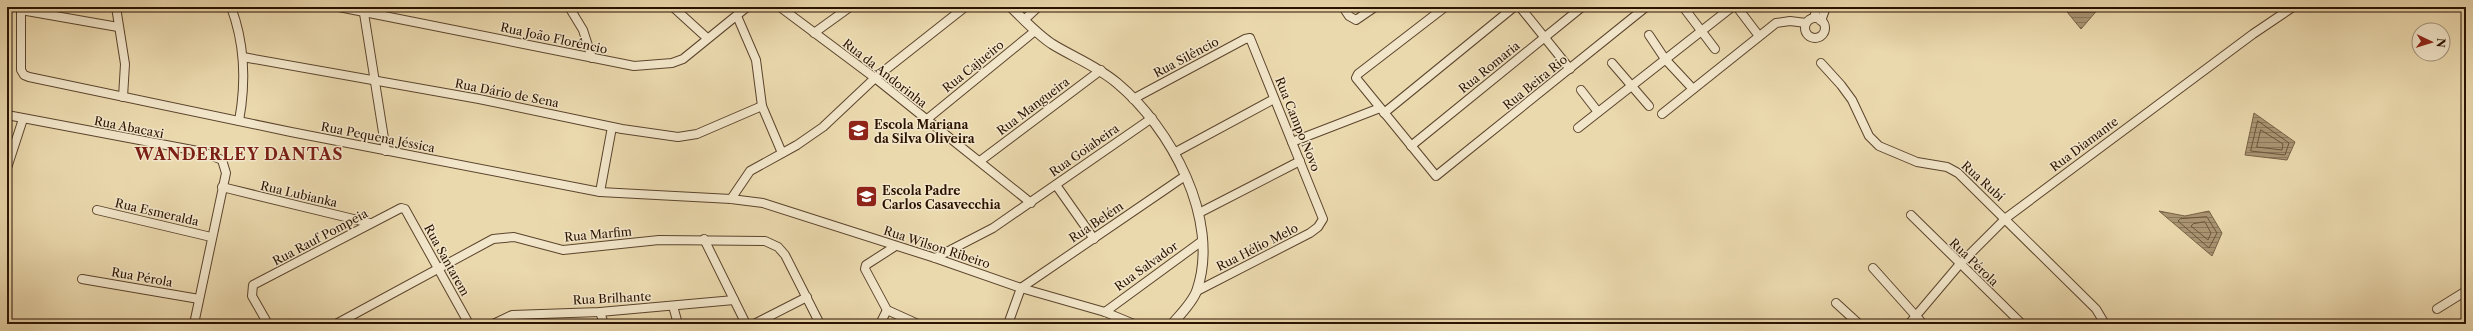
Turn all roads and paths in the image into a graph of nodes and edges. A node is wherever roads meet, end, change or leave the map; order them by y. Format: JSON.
{"nodes":[{"id":1,"x":116,"y":7,"type":"edge"},
{"id":2,"x":231,"y":7,"type":"edge"},
{"id":3,"x":339,"y":7,"type":"edge"},
{"id":4,"x":569,"y":7,"type":"edge"},
{"id":5,"x":673,"y":7,"type":"edge"},
{"id":6,"x":747,"y":7,"type":"edge"},
{"id":7,"x":780,"y":7,"type":"edge"},
{"id":8,"x":850,"y":7,"type":"edge"},
{"id":9,"x":964,"y":7,"type":"edge"},
{"id":10,"x":1011,"y":7,"type":"edge"},
{"id":11,"x":1038,"y":7,"type":"edge"},
{"id":12,"x":1343,"y":7,"type":"edge"},
{"id":13,"x":1375,"y":7,"type":"edge"},
{"id":14,"x":1445,"y":7,"type":"edge"},
{"id":15,"x":1514,"y":7,"type":"edge"},
{"id":16,"x":1520,"y":7,"type":"edge"},
{"id":17,"x":1582,"y":7,"type":"edge"},
{"id":18,"x":1646,"y":7,"type":"edge"},
{"id":19,"x":1732,"y":7,"type":"edge"},
{"id":20,"x":1737,"y":7,"type":"edge"},
{"id":21,"x":1817,"y":7,"type":"edge"},
{"id":22,"x":1826,"y":7,"type":"edge"},
{"id":23,"x":2294,"y":7,"type":"edge"},
{"id":24,"x":21,"y":8,"type":"edge"},
{"id":25,"x":1684,"y":8,"type":"dead end"},
{"id":26,"x":363,"y":10,"type":"edge"},
{"id":27,"x":737,"y":16,"type":"junction"},
{"id":28,"x":1818,"y":19,"type":"junction"},
{"id":29,"x":1024,"y":20,"type":"junction"},
{"id":30,"x":1805,"y":26,"type":"junction"},
{"id":31,"x":118,"y":27,"type":"junction"},
{"id":32,"x":1035,"y":31,"type":"junction"},
{"id":33,"x":1701,"y":31,"type":"junction"},
{"id":34,"x":814,"y":33,"type":"junction"},
{"id":35,"x":1648,"y":35,"type":"dead end"},
{"id":36,"x":1759,"y":36,"type":"junction"},
{"id":37,"x":707,"y":38,"type":"junction"},
{"id":38,"x":1250,"y":38,"type":"joint"},
{"id":39,"x":1544,"y":38,"type":"junction"},
{"id":40,"x":1715,"y":49,"type":"dead end"},
{"id":41,"x":243,"y":57,"type":"junction"},
{"id":42,"x":592,"y":58,"type":"junction"},
{"id":43,"x":1665,"y":59,"type":"junction"},
{"id":44,"x":1612,"y":62,"type":"dead end"},
{"id":45,"x":1821,"y":63,"type":"dead end"},
{"id":46,"x":1570,"y":69,"type":"junction"},
{"id":47,"x":1101,"y":70,"type":"junction"},
{"id":48,"x":875,"y":78,"type":"junction"},
{"id":49,"x":376,"y":82,"type":"junction"},
{"id":50,"x":1632,"y":86,"type":"junction"},
{"id":51,"x":1693,"y":89,"type":"junction"},
{"id":52,"x":1581,"y":90,"type":"dead end"},
{"id":53,"x":123,"y":98,"type":"junction"},
{"id":54,"x":1133,"y":99,"type":"junction"},
{"id":55,"x":1274,"y":99,"type":"junction"},
{"id":56,"x":762,"y":106,"type":"junction"},
{"id":57,"x":1649,"y":106,"type":"dead end"},
{"id":58,"x":1382,"y":110,"type":"junction"},
{"id":59,"x":1598,"y":112,"type":"junction"},
{"id":60,"x":1662,"y":114,"type":"dead end"},
{"id":61,"x":7,"y":115,"type":"edge"},
{"id":62,"x":1152,"y":118,"type":"junction"},
{"id":63,"x":23,"y":119,"type":"junction"},
{"id":64,"x":926,"y":120,"type":"junction"},
{"id":65,"x":239,"y":121,"type":"junction"},
{"id":66,"x":612,"y":127,"type":"junction"},
{"id":67,"x":1578,"y":128,"type":"dead end"},
{"id":68,"x":1292,"y":142,"type":"junction"},
{"id":69,"x":1411,"y":146,"type":"junction"},
{"id":70,"x":386,"y":151,"type":"junction"},
{"id":71,"x":782,"y":153,"type":"junction"},
{"id":72,"x":1174,"y":153,"type":"junction"},
{"id":73,"x":1300,"y":160,"type":"junction"},
{"id":74,"x":980,"y":161,"type":"junction"},
{"id":75,"x":7,"y":168,"type":"edge"},
{"id":76,"x":1185,"y":176,"type":"junction"},
{"id":77,"x":1056,"y":185,"type":"junction"},
{"id":78,"x":222,"y":187,"type":"junction"},
{"id":79,"x":600,"y":192,"type":"junction"},
{"id":80,"x":731,"y":199,"type":"junction"},
{"id":81,"x":1031,"y":203,"type":"junction"},
{"id":82,"x":403,"y":208,"type":"joint"},
{"id":83,"x":97,"y":210,"type":"dead end"},
{"id":84,"x":1199,"y":214,"type":"junction"},
{"id":85,"x":1911,"y":215,"type":"dead end"},
{"id":86,"x":2006,"y":218,"type":"junction"},
{"id":87,"x":1323,"y":219,"type":"joint"},
{"id":88,"x":370,"y":223,"type":"junction"},
{"id":89,"x":211,"y":237,"type":"junction"},
{"id":90,"x":704,"y":239,"type":"junction"},
{"id":91,"x":1094,"y":239,"type":"junction"},
{"id":92,"x":1202,"y":240,"type":"junction"},
{"id":93,"x":894,"y":246,"type":"junction"},
{"id":94,"x":935,"y":258,"type":"junction"},
{"id":95,"x":1960,"y":265,"type":"junction"},
{"id":96,"x":1873,"y":268,"type":"dead end"},
{"id":97,"x":437,"y":269,"type":"junction"},
{"id":98,"x":82,"y":279,"type":"dead end"},
{"id":99,"x":1021,"y":288,"type":"junction"},
{"id":100,"x":1197,"y":291,"type":"junction"},
{"id":101,"x":2466,"y":291,"type":"edge"},
{"id":102,"x":807,"y":297,"type":"junction"},
{"id":103,"x":199,"y":299,"type":"junction"},
{"id":104,"x":734,"y":300,"type":"junction"},
{"id":105,"x":1836,"y":303,"type":"dead end"},
{"id":106,"x":673,"y":306,"type":"junction"},
{"id":107,"x":2437,"y":308,"type":"dead end"},
{"id":108,"x":887,"y":310,"type":"junction"},
{"id":109,"x":600,"y":312,"type":"junction"},
{"id":110,"x":1105,"y":312,"type":"junction"},
{"id":111,"x":1916,"y":315,"type":"junction"},
{"id":112,"x":194,"y":324,"type":"edge"},
{"id":113,"x":268,"y":324,"type":"edge"},
{"id":114,"x":336,"y":324,"type":"edge"},
{"id":115,"x":469,"y":324,"type":"edge"},
{"id":116,"x":493,"y":324,"type":"edge"},
{"id":117,"x":604,"y":324,"type":"edge"},
{"id":118,"x":678,"y":324,"type":"edge"},
{"id":119,"x":746,"y":324,"type":"edge"},
{"id":120,"x":754,"y":324,"type":"edge"},
{"id":121,"x":820,"y":324,"type":"edge"},
{"id":122,"x":880,"y":324,"type":"edge"},
{"id":123,"x":918,"y":324,"type":"edge"},
{"id":124,"x":1008,"y":324,"type":"edge"},
{"id":125,"x":1134,"y":324,"type":"edge"},
{"id":126,"x":1172,"y":324,"type":"edge"},
{"id":127,"x":1859,"y":324,"type":"edge"},
{"id":128,"x":1909,"y":324,"type":"edge"},
{"id":129,"x":1923,"y":324,"type":"edge"},
{"id":130,"x":2022,"y":324,"type":"edge"},
{"id":131,"x":2105,"y":324,"type":"edge"}],
"edges":[{"from":1,"to":31,"type":"street"},
{"from":2,"to":41,"type":"street"},
{"from":3,"to":26,"type":"street","name":"Rua João Florêncio"},
{"from":4,"to":42,"type":"street"},
{"from":5,"to":37,"type":"street"},
{"from":6,"to":27,"type":"street","name":"Rua João Florêncio"},
{"from":7,"to":34,"type":"street","name":"Rua da Andorinha"},
{"from":8,"to":34,"type":"street"},
{"from":9,"to":48,"type":"street"},
{"from":10,"to":29,"type":"street"},
{"from":11,"to":29,"type":"street"},
{"from":12,"to":13,"type":"street"},
{"from":14,"to":58,"type":"street"},
{"from":15,"to":58,"type":"street"},
{"from":16,"to":39,"type":"street"},
{"from":17,"to":39,"type":"street","name":"Rua Romaria"},
{"from":18,"to":46,"type":"street","name":"Rua Beira Rio"},
{"from":19,"to":33,"type":"street"},
{"from":20,"to":36,"type":"street"},
{"from":21,"to":28,"type":"street"},
{"from":22,"to":28,"type":"street"},
{"from":23,"to":86,"type":"street","name":"Rua Diamante"},
{"from":24,"to":31,"type":"street"},
{"from":24,"to":53,"type":"street","name":"Rua Pequena Jéssica"},
{"from":25,"to":33,"type":"street"},
{"from":26,"to":42,"type":"street","name":"Rua João Florêncio"},
{"from":26,"to":49,"type":"street"},
{"from":27,"to":37,"type":"street","name":"Rua João Florêncio"},
{"from":27,"to":56,"type":"street"},
{"from":28,"to":30,"type":"street"},
{"from":28,"to":30,"type":"street"},
{"from":29,"to":32,"type":"street"},
{"from":30,"to":36,"type":"street"},
{"from":31,"to":53,"type":"street"},
{"from":32,"to":47,"type":"street"},
{"from":32,"to":64,"type":"street","name":"Rua Cajueiro"},
{"from":33,"to":40,"type":"street"},
{"from":33,"to":43,"type":"street"},
{"from":34,"to":48,"type":"street","name":"Rua da Andorinha"},
{"from":35,"to":43,"type":"street"},
{"from":36,"to":51,"type":"street"},
{"from":37,"to":42,"type":"street","name":"Rua João Florêncio"},
{"from":38,"to":54,"type":"street","name":"Rua Silêncio"},
{"from":38,"to":55,"type":"street","name":"Rua Campo Novo"},
{"from":39,"to":46,"type":"street"},
{"from":39,"to":69,"type":"street","name":"Rua Romaria"},
{"from":41,"to":49,"type":"street","name":"Rua Dário de Sena"},
{"from":41,"to":65,"type":"street"},
{"from":43,"to":50,"type":"street"},
{"from":43,"to":51,"type":"street"},
{"from":44,"to":50,"type":"street"},
{"from":45,"to":86,"type":"street","name":"Rua Rubí"},
{"from":46,"to":69,"type":"street","name":"Rua Beira Rio"},
{"from":47,"to":54,"type":"street"},
{"from":47,"to":74,"type":"street","name":"Rua Mangueira"},
{"from":48,"to":64,"type":"street","name":"Rua da Andorinha"},
{"from":48,"to":71,"type":"street"},
{"from":49,"to":66,"type":"street","name":"Rua Dário de Sena"},
{"from":49,"to":70,"type":"street"},
{"from":50,"to":57,"type":"street"},
{"from":50,"to":59,"type":"street"},
{"from":51,"to":60,"type":"street"},
{"from":52,"to":59,"type":"street"},
{"from":53,"to":65,"type":"street","name":"Rua Pequena Jéssica"},
{"from":54,"to":62,"type":"street"},
{"from":55,"to":68,"type":"street","name":"Rua Campo Novo"},
{"from":55,"to":72,"type":"street"},
{"from":56,"to":66,"type":"street","name":"Rua Dário de Sena"},
{"from":56,"to":71,"type":"street"},
{"from":58,"to":68,"type":"street"},
{"from":58,"to":69,"type":"street"},
{"from":59,"to":67,"type":"street"},
{"from":61,"to":63,"type":"street","name":"Rua Abacaxi"},
{"from":62,"to":72,"type":"street"},
{"from":62,"to":77,"type":"street","name":"Rua Goiabeira"},
{"from":63,"to":75,"type":"street"},
{"from":63,"to":78,"type":"street","name":"Rua Abacaxi"},
{"from":64,"to":74,"type":"street","name":"Rua da Andorinha"},
{"from":65,"to":70,"type":"street","name":"Rua Pequena Jéssica"},
{"from":66,"to":79,"type":"street"},
{"from":68,"to":73,"type":"street","name":"Rua Campo Novo"},
{"from":70,"to":79,"type":"street","name":"Rua Pequena Jéssica"},
{"from":71,"to":80,"type":"street"},
{"from":72,"to":76,"type":"street"},
{"from":73,"to":84,"type":"street"},
{"from":73,"to":87,"type":"street","name":"Rua Campo Novo"},
{"from":74,"to":81,"type":"street","name":"Rua da Andorinha"},
{"from":76,"to":84,"type":"street"},
{"from":76,"to":91,"type":"street","name":"Rua Belém"},
{"from":77,"to":81,"type":"street","name":"Rua Goiabeira"},
{"from":77,"to":91,"type":"street"},
{"from":78,"to":88,"type":"street","name":"Rua Lubianka"},
{"from":78,"to":89,"type":"street","name":"Rua Abacaxi"},
{"from":79,"to":80,"type":"street","name":"Rua Pequena Jéssica"},
{"from":80,"to":93,"type":"street","name":"Rua Wilson Ribeiro"},
{"from":81,"to":94,"type":"street","name":"Rua Goiabeira"},
{"from":82,"to":88,"type":"street","name":"Rua Rauf Pompeia"},
{"from":82,"to":97,"type":"street","name":"Rua Santarem"},
{"from":83,"to":89,"type":"street","name":"Rua Esmeralda"},
{"from":84,"to":92,"type":"street"},
{"from":85,"to":95,"type":"street","name":"Rua Pérola"},
{"from":86,"to":95,"type":"street","name":"Rua Diamante"},
{"from":86,"to":131,"type":"street","name":"Rua Rubí"},
{"from":87,"to":100,"type":"street","name":"Rua Hélio Melo"},
{"from":88,"to":113,"type":"street","name":"Rua Rauf Pompeia"},
{"from":89,"to":103,"type":"street","name":"Rua Abacaxi"},
{"from":90,"to":97,"type":"street","name":"Rua Marfim"},
{"from":90,"to":102,"type":"street","name":"Rua Marfim"},
{"from":90,"to":104,"type":"street"},
{"from":91,"to":99,"type":"street","name":"Rua Belém"},
{"from":92,"to":100,"type":"street"},
{"from":92,"to":110,"type":"street","name":"Rua Salvador"},
{"from":93,"to":94,"type":"street","name":"Rua Wilson Ribeiro"},
{"from":93,"to":108,"type":"street"},
{"from":94,"to":99,"type":"street","name":"Rua Wilson Ribeiro"},
{"from":95,"to":111,"type":"street","name":"Rua Diamante"},
{"from":95,"to":130,"type":"street","name":"Rua Pérola"},
{"from":96,"to":111,"type":"street"},
{"from":97,"to":114,"type":"street","name":"Rua Marfim"},
{"from":97,"to":115,"type":"street","name":"Rua Santarem"},
{"from":98,"to":103,"type":"street","name":"Rua Pérola"},
{"from":99,"to":110,"type":"street","name":"Rua Wilson Ribeiro"},
{"from":99,"to":124,"type":"street"},
{"from":100,"to":126,"type":"street"},
{"from":101,"to":107,"type":"street"},
{"from":102,"to":120,"type":"street"},
{"from":102,"to":121,"type":"street","name":"Rua Marfim"},
{"from":103,"to":112,"type":"street","name":"Rua Abacaxi"},
{"from":104,"to":106,"type":"street","name":"Rua Brilhante"},
{"from":104,"to":119,"type":"street"},
{"from":105,"to":127,"type":"street"},
{"from":106,"to":109,"type":"street","name":"Rua Brilhante"},
{"from":106,"to":118,"type":"street"},
{"from":108,"to":122,"type":"street"},
{"from":108,"to":123,"type":"street"},
{"from":109,"to":116,"type":"street","name":"Rua Brilhante"},
{"from":109,"to":117,"type":"street"},
{"from":110,"to":125,"type":"street","name":"Rua Wilson Ribeiro"},
{"from":111,"to":128,"type":"street","name":"Rua Diamante"},
{"from":111,"to":129,"type":"street"}]}
